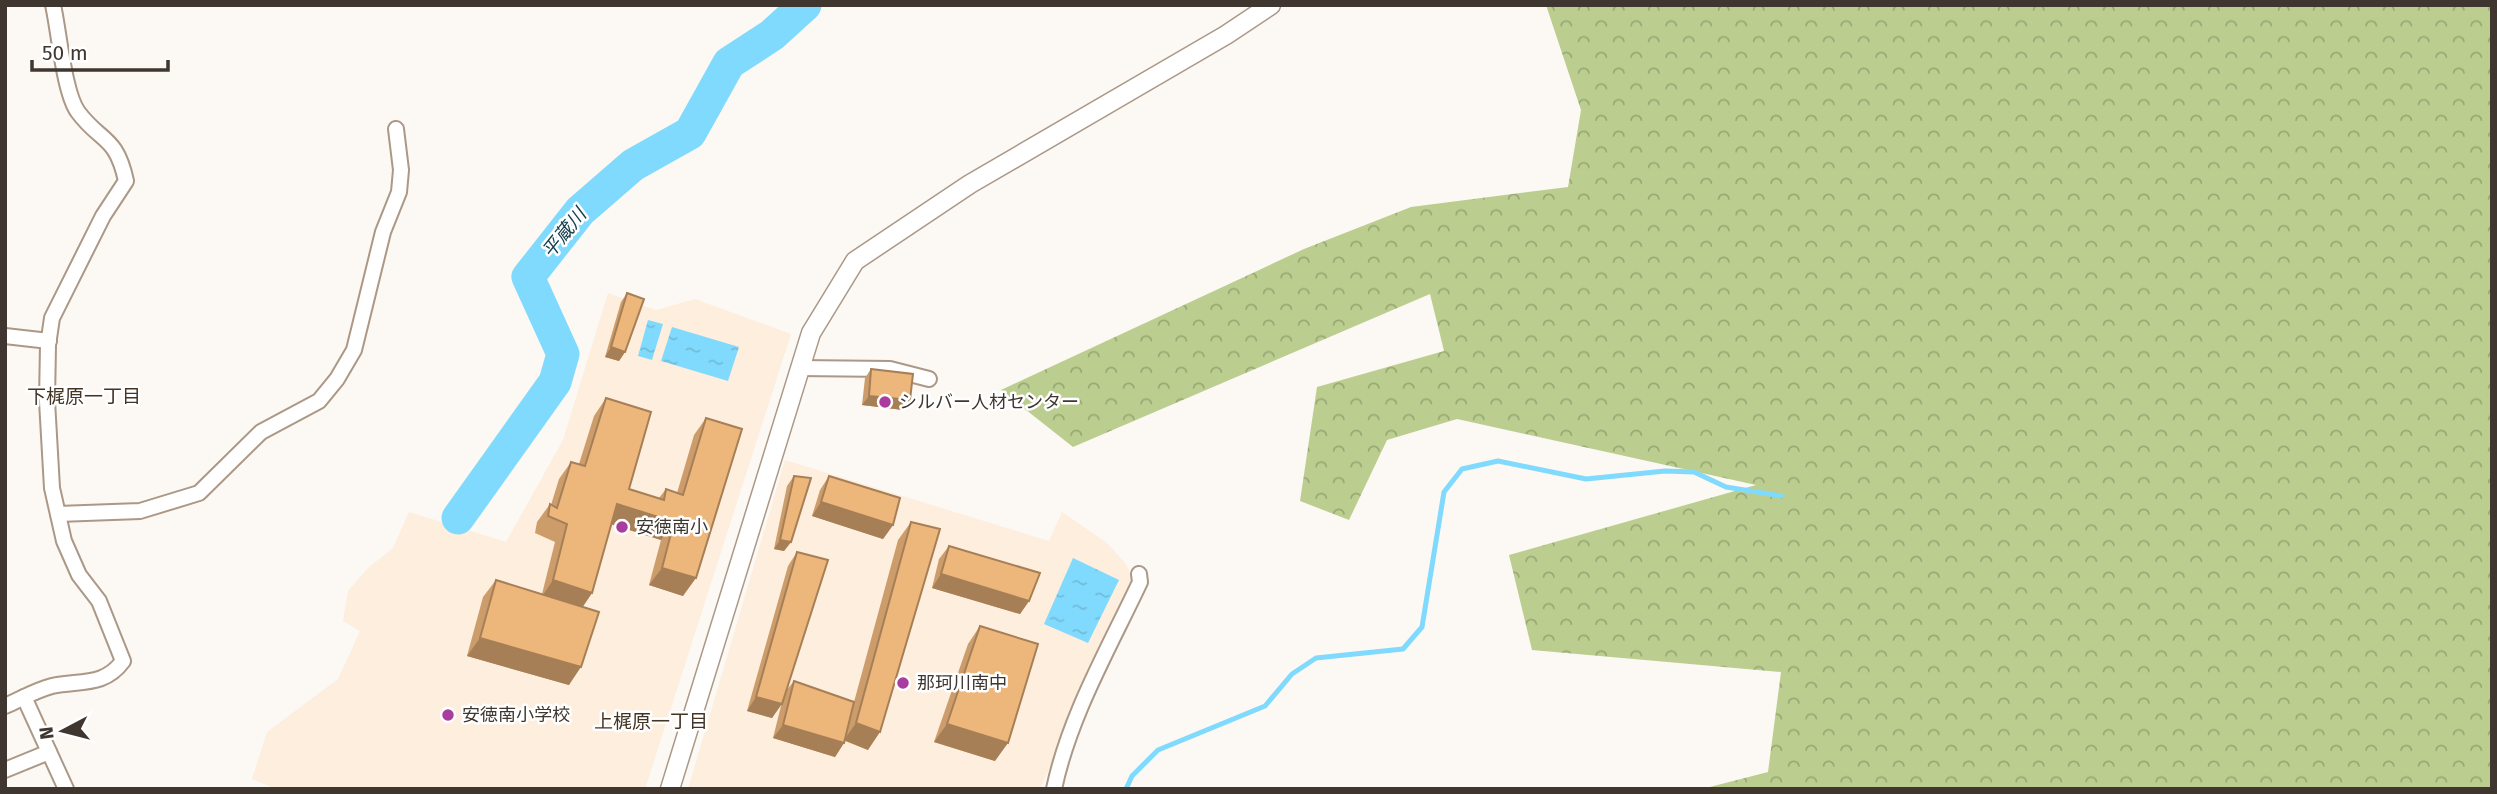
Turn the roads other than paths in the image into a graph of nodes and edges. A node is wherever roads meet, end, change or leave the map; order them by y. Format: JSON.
{"nodes":[{"id":1,"x":53,"y":5,"type":"edge"},
{"id":2,"x":1270,"y":5,"type":"edge"},
{"id":3,"x":396,"y":129,"type":"dead end"},
{"id":4,"x":5,"y":335,"type":"edge"},
{"id":5,"x":48,"y":341,"type":"junction"},
{"id":6,"x":799,"y":368,"type":"junction"},
{"id":7,"x":929,"y":379,"type":"dead end"},
{"id":8,"x":58,"y":514,"type":"junction"},
{"id":9,"x":1139,"y":573,"type":"dead end"},
{"id":10,"x":24,"y":697,"type":"junction"},
{"id":11,"x":5,"y":706,"type":"edge"},
{"id":12,"x":49,"y":752,"type":"junction"},
{"id":13,"x":5,"y":770,"type":"edge"},
{"id":14,"x":66,"y":789,"type":"edge"},
{"id":15,"x":670,"y":789,"type":"edge"},
{"id":16,"x":1054,"y":789,"type":"edge"}],
"edges":[{"from":1,"to":5,"type":"street"},
{"from":2,"to":6,"type":"street"},
{"from":3,"to":8,"type":"street"},
{"from":4,"to":5,"type":"street"},
{"from":5,"to":8,"type":"street"},
{"from":6,"to":7,"type":"street"},
{"from":6,"to":15,"type":"street"},
{"from":8,"to":10,"type":"street"},
{"from":9,"to":16,"type":"street"},
{"from":10,"to":11,"type":"street"},
{"from":10,"to":12,"type":"street"},
{"from":12,"to":13,"type":"street"},
{"from":12,"to":14,"type":"street"}]}
